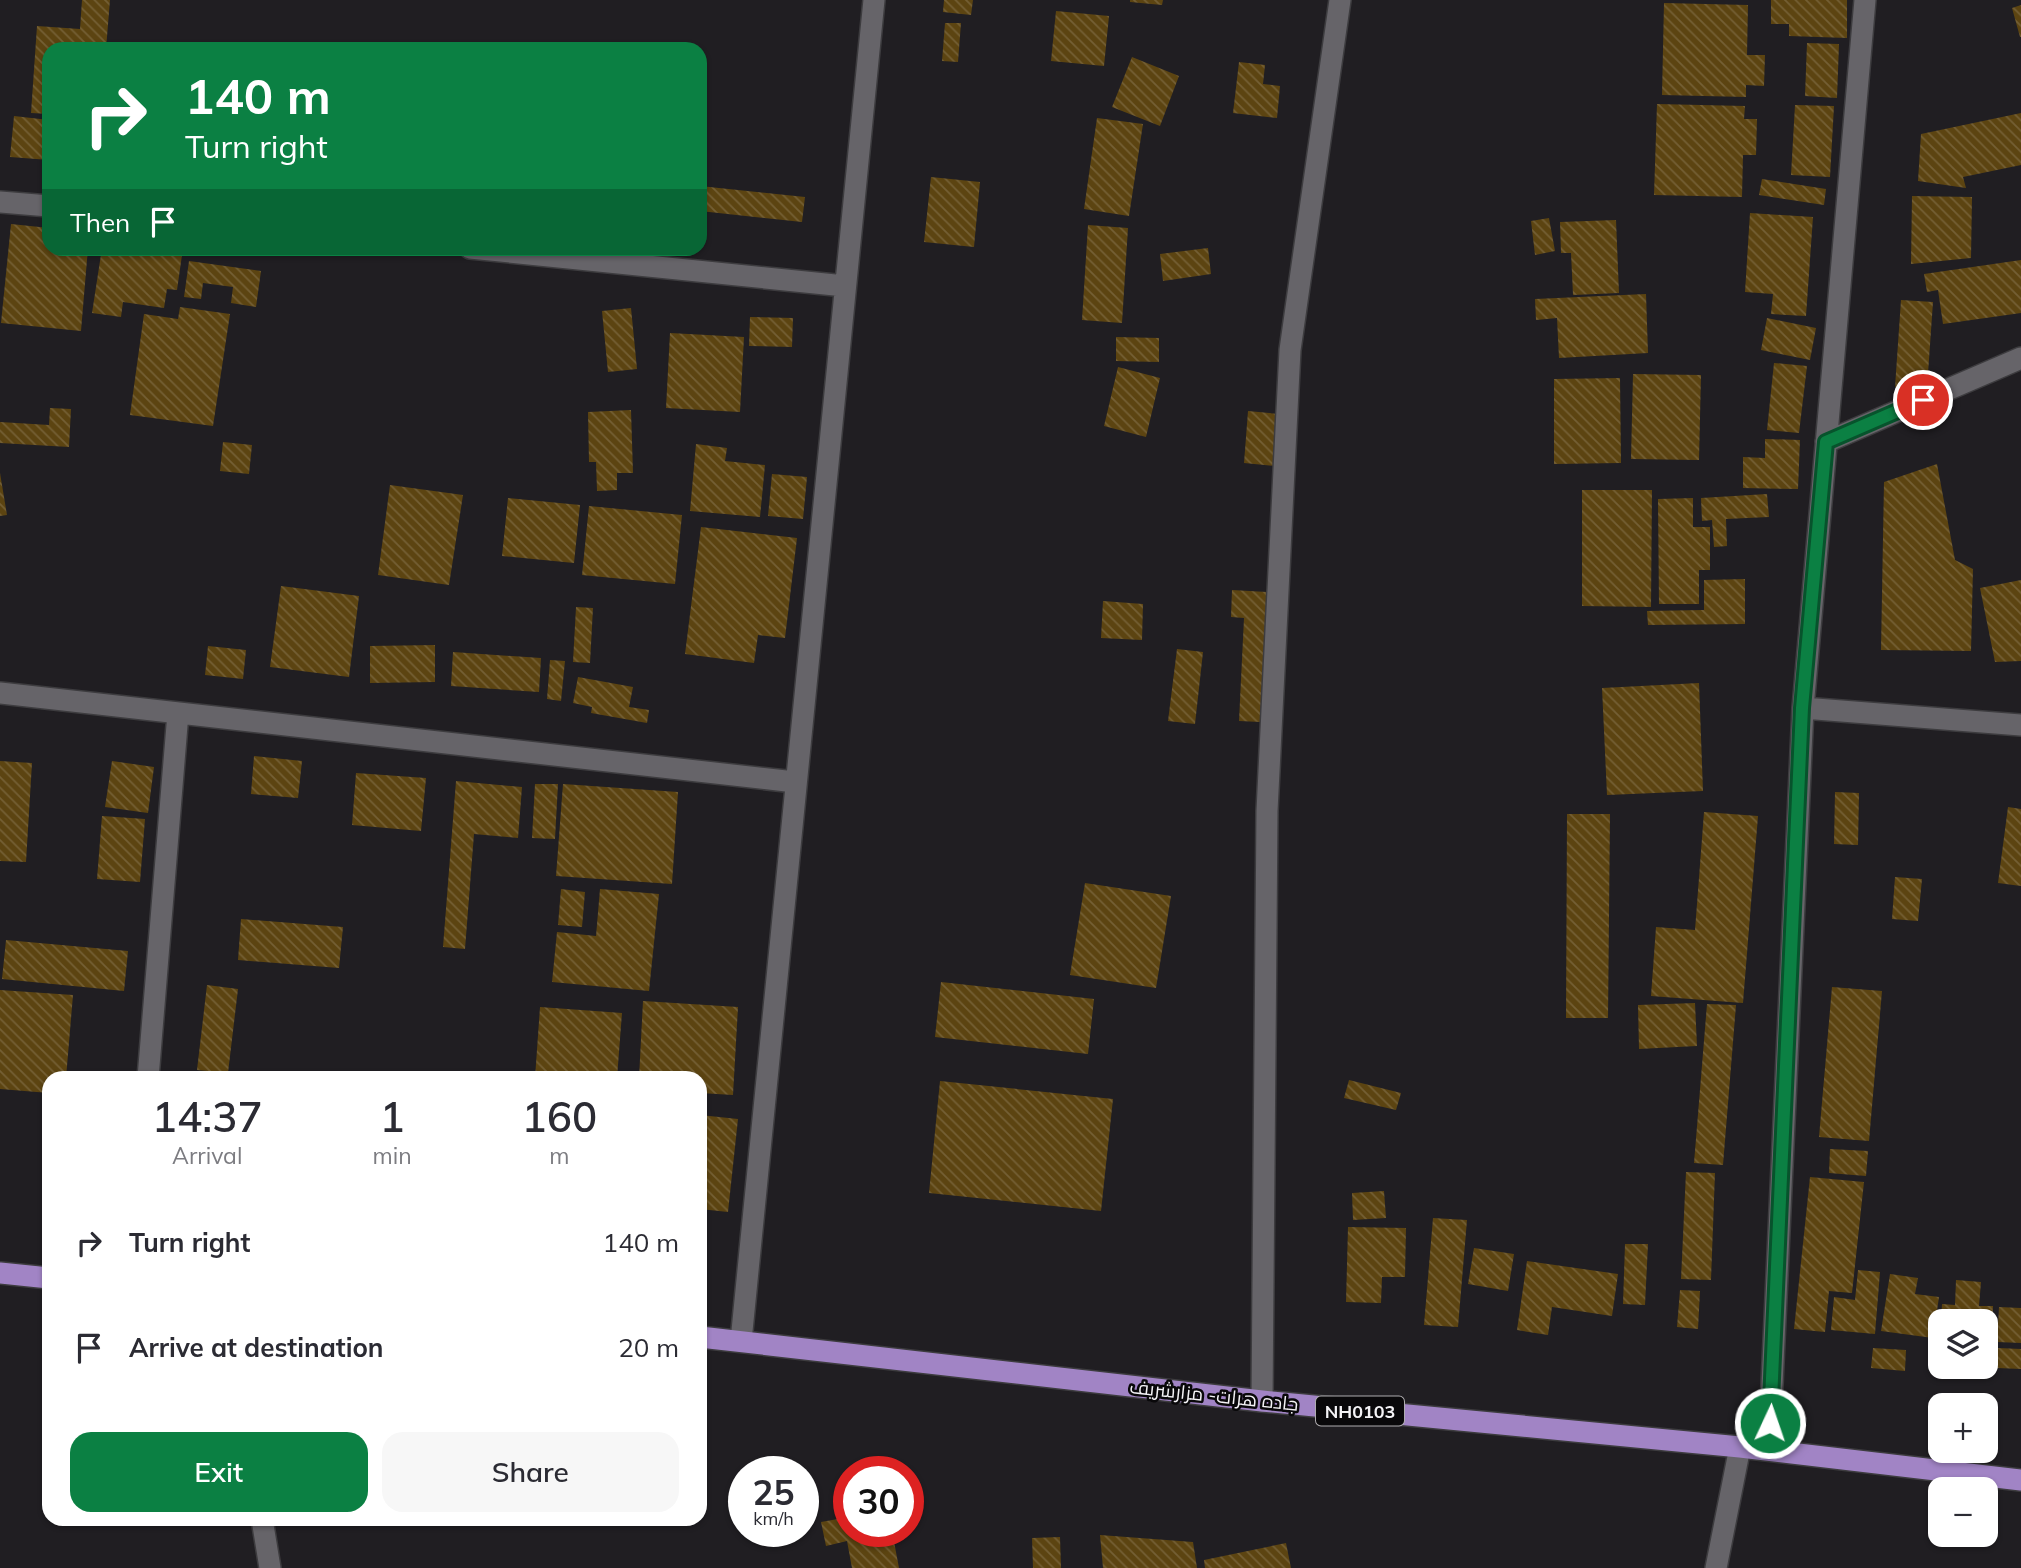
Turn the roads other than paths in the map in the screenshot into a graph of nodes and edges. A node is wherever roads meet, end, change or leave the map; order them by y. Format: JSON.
{"nodes":[{"id":1,"x":874,"y":0,"type":"edge"},
{"id":2,"x":1340,"y":0,"type":"edge"},
{"id":3,"x":1865,"y":0,"type":"edge"},
{"id":4,"x":1,"y":199,"type":"edge"},
{"id":5,"x":42,"y":205,"type":"edge"},
{"id":6,"x":549,"y":256,"type":"edge"},
{"id":7,"x":845,"y":286,"type":"junction"},
{"id":8,"x":2021,"y":358,"type":"edge"},
{"id":9,"x":1826,"y":442,"type":"junction"},
{"id":10,"x":0,"y":693,"type":"edge"},
{"id":11,"x":1802,"y":708,"type":"junction"},
{"id":12,"x":178,"y":713,"type":"junction"},
{"id":13,"x":2021,"y":725,"type":"edge"},
{"id":14,"x":795,"y":782,"type":"junction"},
{"id":15,"x":149,"y":1071,"type":"edge"},
{"id":16,"x":0,"y":1273,"type":"edge"},
{"id":17,"x":42,"y":1277,"type":"edge"},
{"id":18,"x":707,"y":1338,"type":"edge"},
{"id":19,"x":741,"y":1341,"type":"junction"},
{"id":20,"x":1262,"y":1401,"type":"junction"},
{"id":21,"x":1740,"y":1447,"type":"junction"},
{"id":22,"x":1769,"y":1450,"type":"junction"},
{"id":23,"x":2021,"y":1480,"type":"edge"},
{"id":24,"x":263,"y":1526,"type":"edge"},
{"id":25,"x":270,"y":1568,"type":"edge"},
{"id":26,"x":1716,"y":1568,"type":"edge"}],
"edges":[{"from":1,"to":7,"type":"street"},
{"from":2,"to":20,"type":"street"},
{"from":3,"to":9,"type":"street"},
{"from":4,"to":5,"type":"street"},
{"from":6,"to":7,"type":"street"},
{"from":7,"to":14,"type":"street"},
{"from":8,"to":9,"type":"street"},
{"from":9,"to":11,"type":"street"},
{"from":10,"to":12,"type":"street"},
{"from":11,"to":13,"type":"street"},
{"from":11,"to":22,"type":"street"},
{"from":12,"to":14,"type":"street"},
{"from":12,"to":15,"type":"street"},
{"from":14,"to":19,"type":"street"},
{"from":16,"to":17,"type":"highway"},
{"from":18,"to":19,"type":"highway","name":"جاده هرات- مزارشریف","number":"NH0103"},
{"from":19,"to":20,"type":"highway","name":"جاده هرات- مزارشریف","number":"NH0103"},
{"from":20,"to":21,"type":"highway","name":"جاده هرات- مزارشریف","number":"NH0103"},
{"from":21,"to":22,"type":"highway","name":"جاده هرات- مزارشریف","number":"NH0103"},
{"from":21,"to":26,"type":"street"},
{"from":22,"to":23,"type":"highway","name":"جاده هرات- مزارشریف","number":"NH0103"},
{"from":24,"to":25,"type":"street"}]}
